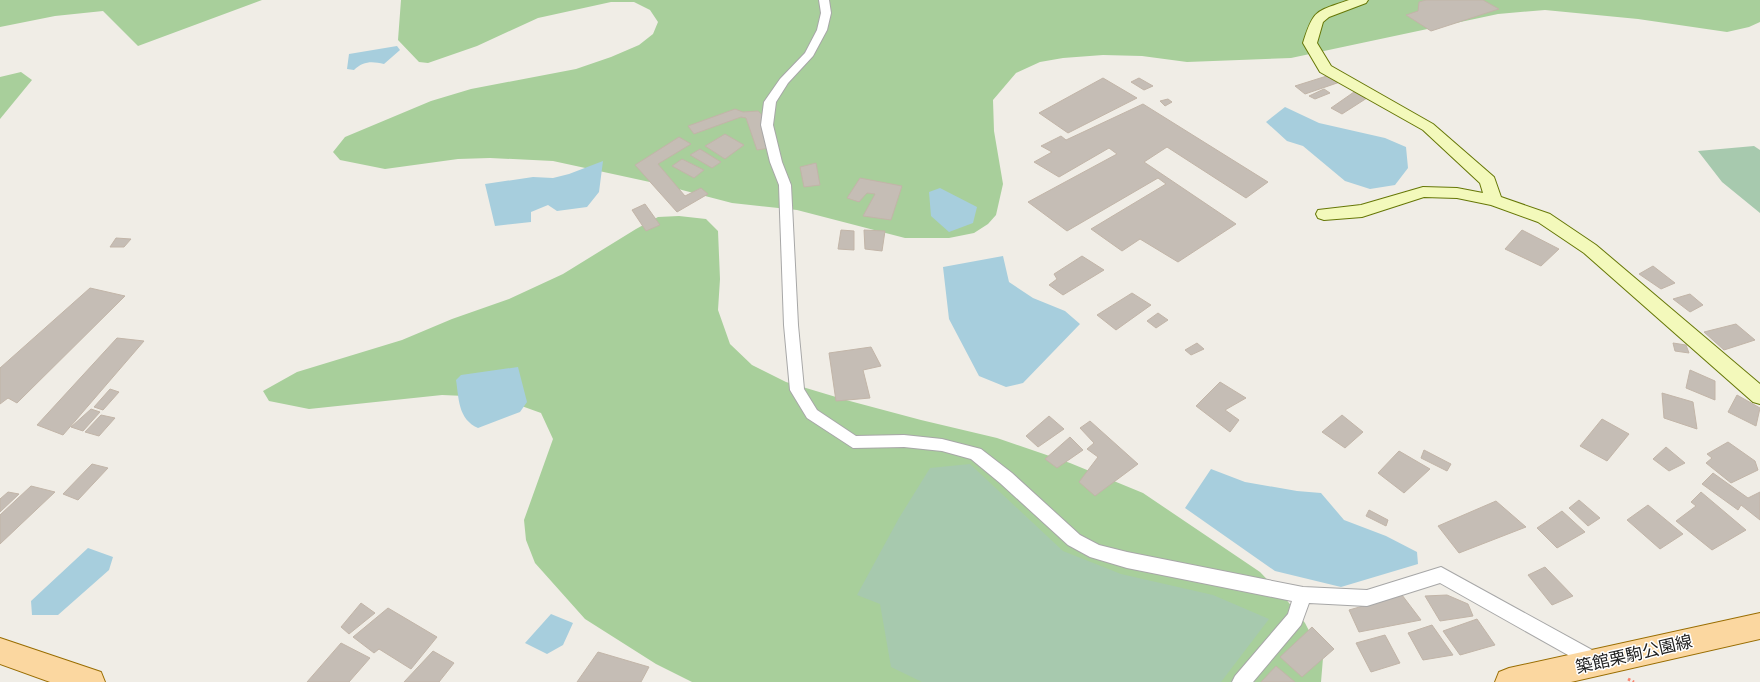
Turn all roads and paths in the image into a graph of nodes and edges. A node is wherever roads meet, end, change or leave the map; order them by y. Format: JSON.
{"nodes":[{"id":1,"x":824,"y":0,"type":"edge"},
{"id":2,"x":1361,"y":0,"type":"edge"},
{"id":3,"x":1494,"y":200,"type":"junction"},
{"id":4,"x":1324,"y":214,"type":"dead end"},
{"id":5,"x":1760,"y":396,"type":"edge"},
{"id":6,"x":1303,"y":595,"type":"junction"},
{"id":7,"x":1760,"y":626,"type":"edge"},
{"id":8,"x":0,"y":651,"type":"edge"},
{"id":9,"x":1597,"y":662,"type":"junction"},
{"id":10,"x":91,"y":682,"type":"edge"},
{"id":11,"x":1241,"y":682,"type":"edge"},
{"id":12,"x":1509,"y":682,"type":"edge"}],
"edges":[{"from":1,"to":6,"type":"street"},
{"from":2,"to":3,"type":"street"},
{"from":3,"to":4,"type":"street"},
{"from":3,"to":5,"type":"street"},
{"from":6,"to":9,"type":"street"},
{"from":6,"to":11,"type":"street"},
{"from":7,"to":9,"type":"main road","name":"築館栗駒公園線"},
{"from":8,"to":10,"type":"main road"},
{"from":9,"to":12,"type":"main road","name":"築館栗駒公園線"}]}
